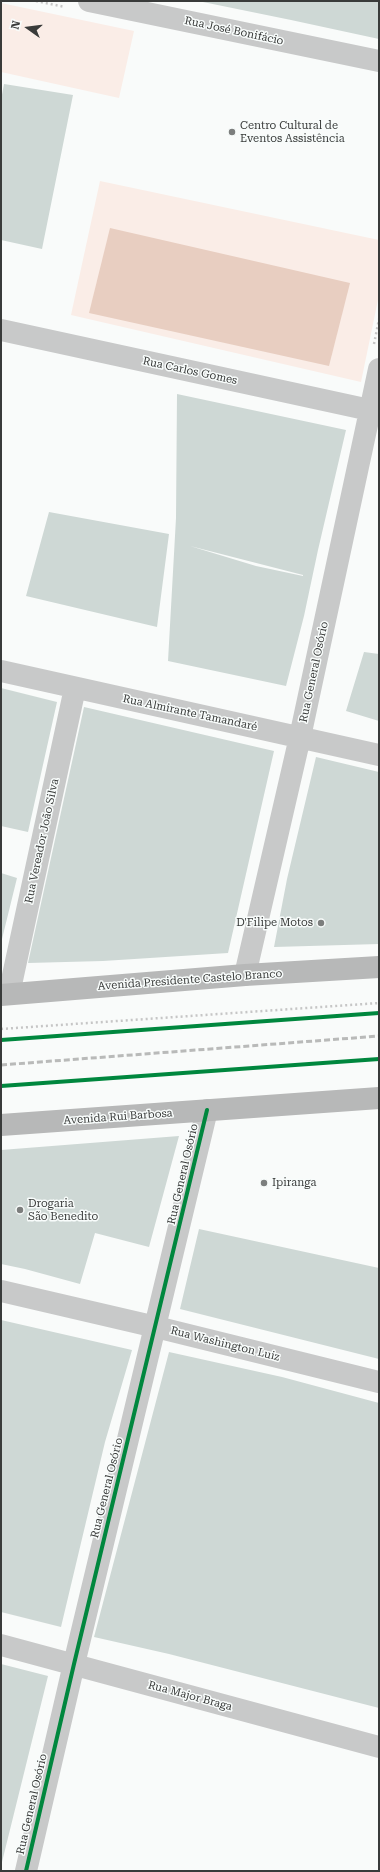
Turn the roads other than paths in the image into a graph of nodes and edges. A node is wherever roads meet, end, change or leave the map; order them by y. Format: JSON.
{"nodes":[{"id":1,"x":89,"y":1,"type":"edge"},
{"id":2,"x":379,"y":61,"type":"edge"},
{"id":3,"x":1,"y":330,"type":"edge"},
{"id":4,"x":379,"y":369,"type":"edge"},
{"id":5,"x":375,"y":411,"type":"edge"},
{"id":6,"x":1,"y":671,"type":"edge"},
{"id":7,"x":75,"y":688,"type":"junction"},
{"id":8,"x":300,"y":737,"type":"junction"},
{"id":9,"x":379,"y":755,"type":"edge"},
{"id":10,"x":379,"y":967,"type":"edge"},
{"id":11,"x":245,"y":975,"type":"junction"},
{"id":12,"x":5,"y":994,"type":"edge"},
{"id":13,"x":379,"y":1098,"type":"edge"},
{"id":14,"x":207,"y":1110,"type":"junction"},
{"id":15,"x":1,"y":1125,"type":"edge"},
{"id":16,"x":1,"y":1291,"type":"edge"},
{"id":17,"x":156,"y":1327,"type":"junction"},
{"id":18,"x":379,"y":1382,"type":"edge"},
{"id":19,"x":1,"y":1645,"type":"edge"},
{"id":20,"x":74,"y":1664,"type":"junction"},
{"id":21,"x":379,"y":1747,"type":"edge"},
{"id":22,"x":26,"y":1871,"type":"edge"}],
"edges":[{"from":1,"to":2,"type":"street","name":"Rua José Bonifácio"},
{"from":3,"to":5,"type":"street","name":"Rua Carlos Gomes"},
{"from":4,"to":5,"type":"street","name":"Rua General Osório"},
{"from":5,"to":8,"type":"street","name":"Rua General Osório"},
{"from":6,"to":7,"type":"street","name":"Rua Almirante Tamandaré"},
{"from":7,"to":8,"type":"street","name":"Rua Almirante Tamandaré"},
{"from":7,"to":12,"type":"street","name":"Rua Vereador João Silva"},
{"from":8,"to":9,"type":"street","name":"Rua Almirante Tamandaré"},
{"from":8,"to":11,"type":"street","name":"Rua General Osório"},
{"from":10,"to":11,"type":"main road","name":"Avenida Presidente Castelo Branco"},
{"from":11,"to":12,"type":"main road","name":"Avenida Presidente Castelo Branco"},
{"from":13,"to":14,"type":"main road","name":"Avenida Rui Barbosa"},
{"from":14,"to":15,"type":"main road","name":"Avenida Rui Barbosa"},
{"from":14,"to":17,"type":"street","name":"Rua General Osório"},
{"from":16,"to":17,"type":"street","name":"Rua Washington Luiz"},
{"from":17,"to":18,"type":"street","name":"Rua Washington Luiz"},
{"from":17,"to":20,"type":"street","name":"Rua General Osório"},
{"from":19,"to":20,"type":"street","name":"Rua Major Braga"},
{"from":20,"to":21,"type":"street","name":"Rua Major Braga"},
{"from":20,"to":22,"type":"street","name":"Rua General Osório"}]}
